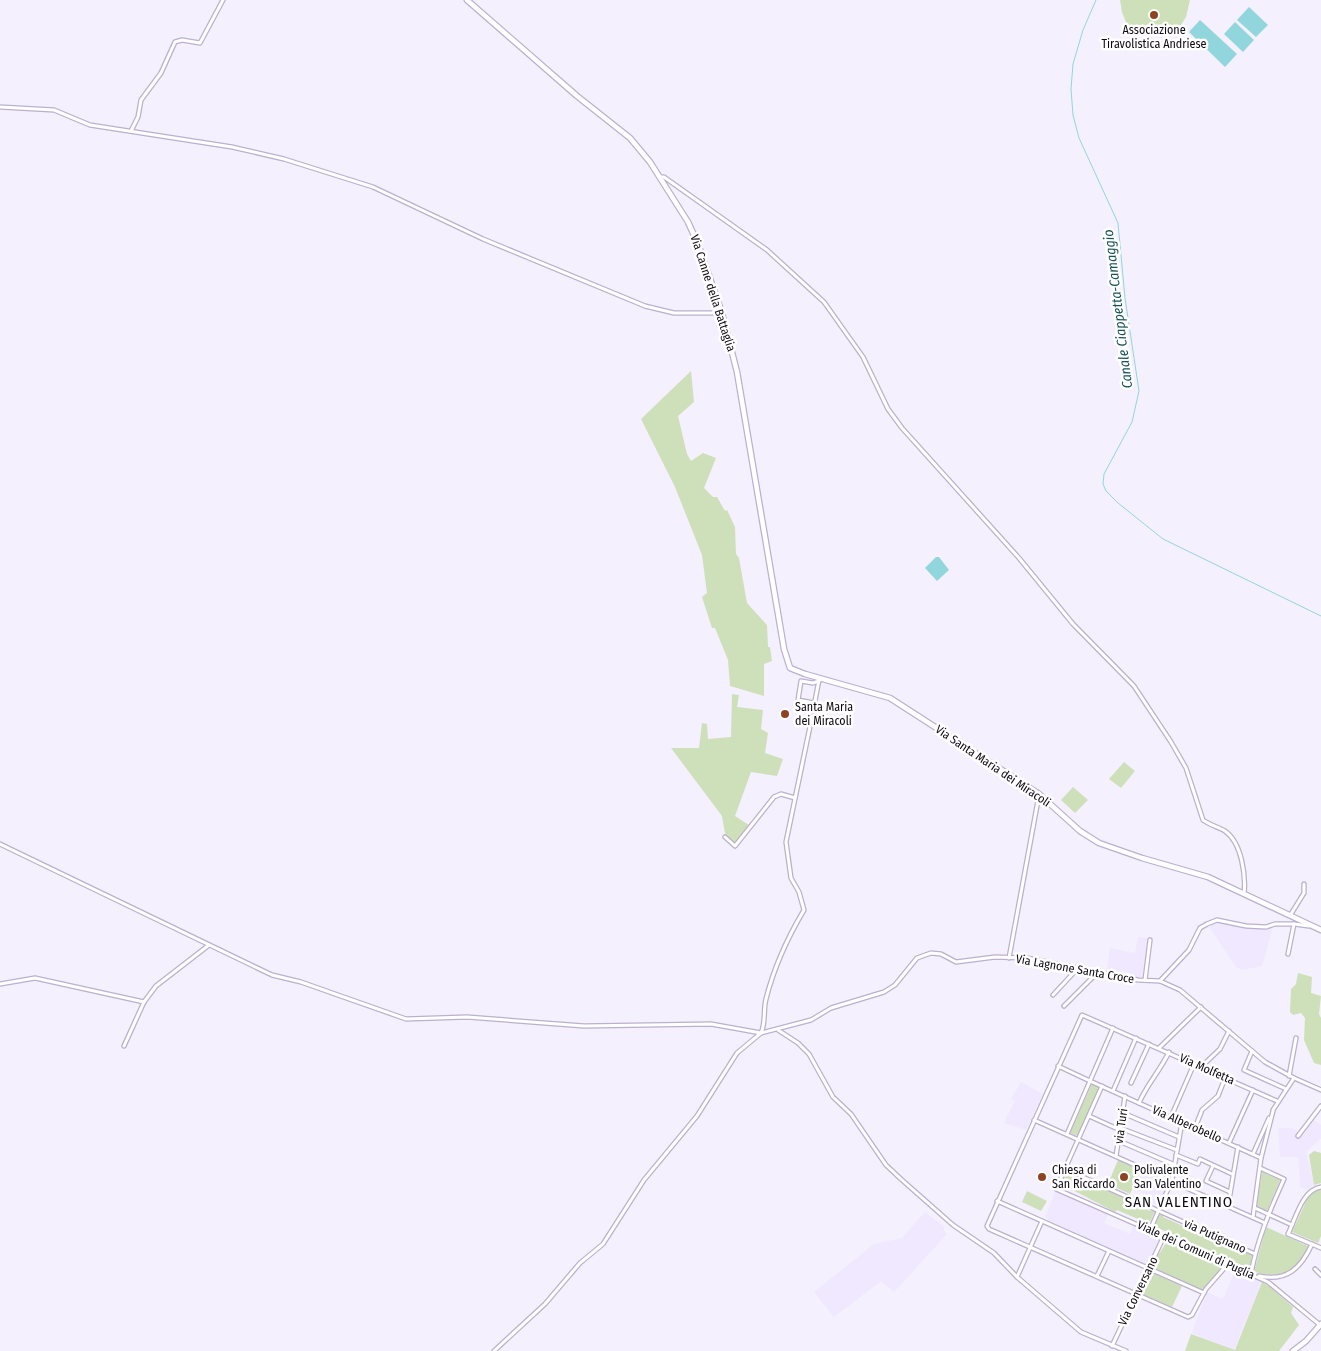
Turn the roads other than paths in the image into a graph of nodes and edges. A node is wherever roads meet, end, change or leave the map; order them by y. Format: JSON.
{"nodes":[{"id":1,"x":223,"y":0,"type":"edge"},
{"id":2,"x":467,"y":0,"type":"edge"},
{"id":3,"x":0,"y":107,"type":"edge"},
{"id":4,"x":132,"y":131,"type":"junction"},
{"id":5,"x":659,"y":177,"type":"junction"},
{"id":6,"x":722,"y":313,"type":"junction"},
{"id":7,"x":796,"y":671,"type":"joint"},
{"id":8,"x":819,"y":679,"type":"junction"},
{"id":9,"x":814,"y":703,"type":"junction"},
{"id":10,"x":813,"y":712,"type":"dead end"},
{"id":11,"x":812,"y":717,"type":"dead end"},
{"id":12,"x":1039,"y":794,"type":"junction"},
{"id":13,"x":795,"y":798,"type":"junction"},
{"id":14,"x":725,"y":837,"type":"dead end"},
{"id":15,"x":0,"y":844,"type":"edge"},
{"id":16,"x":1304,"y":884,"type":"dead end"},
{"id":17,"x":1244,"y":895,"type":"junction"},
{"id":18,"x":1290,"y":914,"type":"junction"},
{"id":19,"x":1294,"y":924,"type":"junction"},
{"id":20,"x":1316,"y":927,"type":"junction"},
{"id":21,"x":1321,"y":930,"type":"edge"},
{"id":22,"x":1150,"y":940,"type":"dead end"},
{"id":23,"x":209,"y":945,"type":"junction"},
{"id":24,"x":1288,"y":954,"type":"dead end"},
{"id":25,"x":1009,"y":958,"type":"junction"},
{"id":26,"x":1079,"y":968,"type":"junction"},
{"id":27,"x":1098,"y":971,"type":"junction"},
{"id":28,"x":1144,"y":980,"type":"junction"},
{"id":29,"x":1160,"y":981,"type":"junction"},
{"id":30,"x":0,"y":984,"type":"edge"},
{"id":31,"x":1053,"y":995,"type":"dead end"},
{"id":32,"x":144,"y":1002,"type":"junction"},
{"id":33,"x":1064,"y":1006,"type":"dead end"},
{"id":34,"x":1201,"y":1007,"type":"junction"},
{"id":35,"x":1113,"y":1028,"type":"junction"},
{"id":36,"x":776,"y":1030,"type":"junction"},
{"id":37,"x":1229,"y":1031,"type":"junction"},
{"id":38,"x":761,"y":1033,"type":"junction"},
{"id":39,"x":1136,"y":1038,"type":"junction"},
{"id":40,"x":1296,"y":1038,"type":"dead end"},
{"id":41,"x":1149,"y":1044,"type":"junction"},
{"id":42,"x":124,"y":1046,"type":"dead end"},
{"id":43,"x":1159,"y":1048,"type":"junction"},
{"id":44,"x":1252,"y":1051,"type":"junction"},
{"id":45,"x":1169,"y":1052,"type":"junction"},
{"id":46,"x":1194,"y":1064,"type":"junction"},
{"id":47,"x":1058,"y":1066,"type":"junction"},
{"id":48,"x":1201,"y":1067,"type":"junction"},
{"id":49,"x":1289,"y":1076,"type":"junction"},
{"id":50,"x":1225,"y":1078,"type":"junction"},
{"id":51,"x":1294,"y":1078,"type":"junction"},
{"id":52,"x":1090,"y":1081,"type":"junction"},
{"id":53,"x":1132,"y":1083,"type":"dead end"},
{"id":54,"x":1102,"y":1086,"type":"junction"},
{"id":55,"x":1286,"y":1089,"type":"junction"},
{"id":56,"x":1252,"y":1090,"type":"junction"},
{"id":57,"x":1321,"y":1090,"type":"edge"},
{"id":58,"x":1113,"y":1091,"type":"junction"},
{"id":59,"x":1125,"y":1096,"type":"junction"},
{"id":60,"x":1277,"y":1101,"type":"junction"},
{"id":61,"x":1138,"y":1102,"type":"junction"},
{"id":62,"x":1321,"y":1106,"type":"edge"},
{"id":63,"x":1273,"y":1111,"type":"junction"},
{"id":64,"x":1123,"y":1113,"type":"junction"},
{"id":65,"x":1089,"y":1116,"type":"junction"},
{"id":66,"x":1171,"y":1117,"type":"junction"},
{"id":67,"x":1034,"y":1120,"type":"junction"},
{"id":68,"x":1182,"y":1122,"type":"junction"},
{"id":69,"x":1195,"y":1128,"type":"junction"},
{"id":70,"x":1120,"y":1129,"type":"junction"},
{"id":71,"x":1067,"y":1134,"type":"junction"},
{"id":72,"x":1298,"y":1136,"type":"dead end"},
{"id":73,"x":1179,"y":1137,"type":"junction"},
{"id":74,"x":1079,"y":1139,"type":"junction"},
{"id":75,"x":1119,"y":1141,"type":"junction"},
{"id":76,"x":1229,"y":1143,"type":"junction"},
{"id":77,"x":1238,"y":1147,"type":"junction"},
{"id":78,"x":1177,"y":1150,"type":"junction"},
{"id":79,"x":1253,"y":1154,"type":"junction"},
{"id":80,"x":1176,"y":1155,"type":"junction"},
{"id":81,"x":1116,"y":1156,"type":"junction"},
{"id":82,"x":1261,"y":1158,"type":"junction"},
{"id":83,"x":1175,"y":1165,"type":"junction"},
{"id":84,"x":1213,"y":1166,"type":"junction"},
{"id":85,"x":1260,"y":1168,"type":"junction"},
{"id":86,"x":1065,"y":1169,"type":"junction"},
{"id":87,"x":1232,"y":1174,"type":"junction"},
{"id":88,"x":1172,"y":1180,"type":"junction"},
{"id":89,"x":1321,"y":1187,"type":"edge"},
{"id":90,"x":1230,"y":1192,"type":"junction"},
{"id":91,"x":998,"y":1202,"type":"junction"},
{"id":92,"x":1228,"y":1206,"type":"junction"},
{"id":93,"x":1254,"y":1208,"type":"junction"},
{"id":94,"x":1158,"y":1210,"type":"junction"},
{"id":95,"x":1268,"y":1214,"type":"junction"},
{"id":96,"x":1253,"y":1218,"type":"junction"},
{"id":97,"x":1042,"y":1221,"type":"junction"},
{"id":98,"x":1265,"y":1223,"type":"junction"},
{"id":99,"x":1292,"y":1225,"type":"junction"},
{"id":100,"x":1150,"y":1230,"type":"junction"},
{"id":101,"x":1164,"y":1236,"type":"junction"},
{"id":102,"x":1312,"y":1244,"type":"junction"},
{"id":103,"x":1320,"y":1246,"type":"edge"},
{"id":104,"x":1031,"y":1247,"type":"junction"},
{"id":105,"x":1108,"y":1251,"type":"junction"},
{"id":106,"x":1255,"y":1254,"type":"junction"},
{"id":107,"x":1228,"y":1264,"type":"junction"},
{"id":108,"x":1148,"y":1268,"type":"junction"},
{"id":109,"x":1315,"y":1269,"type":"dead end"},
{"id":110,"x":1252,"y":1274,"type":"junction"},
{"id":111,"x":1321,"y":1275,"type":"edge"},
{"id":112,"x":1097,"y":1276,"type":"junction"},
{"id":113,"x":1017,"y":1277,"type":"junction"},
{"id":114,"x":1204,"y":1293,"type":"junction"},
{"id":115,"x":1136,"y":1294,"type":"junction"},
{"id":116,"x":1321,"y":1325,"type":"edge"},
{"id":117,"x":1112,"y":1346,"type":"junction"},
{"id":118,"x":494,"y":1351,"type":"edge"},
{"id":119,"x":1126,"y":1351,"type":"edge"},
{"id":120,"x":1293,"y":1351,"type":"edge"}],
"edges":[{"from":1,"to":4,"type":"street"},
{"from":2,"to":5,"type":"street","name":"Via Canne della Battaglia"},
{"from":3,"to":4,"type":"street"},
{"from":4,"to":6,"type":"street"},
{"from":5,"to":6,"type":"street","name":"Via Canne della Battaglia"},
{"from":5,"to":17,"type":"street"},
{"from":6,"to":7,"type":"street","name":"Via Canne della Battaglia"},
{"from":7,"to":8,"type":"street","name":"Via Santa Maria dei Miracoli"},
{"from":8,"to":9,"type":"street"},
{"from":8,"to":9,"type":"street"},
{"from":8,"to":12,"type":"street","name":"Via Santa Maria dei Miracoli"},
{"from":9,"to":10,"type":"street"},
{"from":11,"to":13,"type":"street"},
{"from":12,"to":17,"type":"street","name":"Via Santa Maria dei Miracoli"},
{"from":12,"to":25,"type":"street"},
{"from":13,"to":14,"type":"street"},
{"from":13,"to":38,"type":"street"},
{"from":15,"to":23,"type":"street"},
{"from":16,"to":18,"type":"street"},
{"from":17,"to":18,"type":"street","name":"Via Santa Maria dei Miracoli"},
{"from":18,"to":20,"type":"street","name":"Via Santa Maria dei Miracoli"},
{"from":19,"to":20,"type":"street"},
{"from":19,"to":24,"type":"street"},
{"from":19,"to":29,"type":"street"},
{"from":20,"to":21,"type":"street","name":"Via Santa Maria dei Miracoli"},
{"from":22,"to":28,"type":"street"},
{"from":23,"to":32,"type":"street"},
{"from":23,"to":38,"type":"street"},
{"from":25,"to":26,"type":"street","name":"Via Lagnone Santa Croce"},
{"from":25,"to":36,"type":"street","name":"Via Lagnone Santa Croce"},
{"from":26,"to":27,"type":"street","name":"Via Lagnone Santa Croce"},
{"from":26,"to":31,"type":"street"},
{"from":27,"to":28,"type":"street","name":"Via Lagnone Santa Croce"},
{"from":27,"to":33,"type":"street"},
{"from":28,"to":29,"type":"street","name":"Via Lagnone Santa Croce"},
{"from":29,"to":34,"type":"street","name":"Via Lagnone Santa Croce"},
{"from":30,"to":32,"type":"street"},
{"from":32,"to":42,"type":"street"},
{"from":34,"to":37,"type":"street","name":"Via Lagnone Santa Croce"},
{"from":34,"to":43,"type":"street"},
{"from":35,"to":39,"type":"street","name":"Via Molfetta"},
{"from":35,"to":47,"type":"street","name":"Via Molfetta"},
{"from":35,"to":52,"type":"street"},
{"from":36,"to":38,"type":"street","name":"Via Lagnone Santa Croce"},
{"from":36,"to":113,"type":"street"},
{"from":37,"to":44,"type":"street","name":"Via Lagnone Santa Croce"},
{"from":37,"to":48,"type":"street"},
{"from":38,"to":118,"type":"street"},
{"from":39,"to":41,"type":"street","name":"Via Molfetta"},
{"from":39,"to":58,"type":"street"},
{"from":40,"to":49,"type":"street"},
{"from":41,"to":43,"type":"street","name":"Via Molfetta"},
{"from":41,"to":53,"type":"street"},
{"from":43,"to":45,"type":"street","name":"Via Molfetta"},
{"from":44,"to":49,"type":"street","name":"Via Lagnone Santa Croce"},
{"from":44,"to":55,"type":"street"},
{"from":45,"to":46,"type":"street","name":"Via Molfetta"},
{"from":45,"to":61,"type":"street"},
{"from":46,"to":48,"type":"street","name":"Via Molfetta"},
{"from":46,"to":66,"type":"street"},
{"from":47,"to":52,"type":"street"},
{"from":47,"to":67,"type":"street"},
{"from":48,"to":50,"type":"street","name":"Via Molfetta"},
{"from":49,"to":51,"type":"street","name":"Via Lagnone Santa Croce"},
{"from":50,"to":56,"type":"street","name":"Via Molfetta"},
{"from":50,"to":69,"type":"street"},
{"from":51,"to":55,"type":"street"},
{"from":51,"to":57,"type":"street","name":"Via Lagnone Santa Croce"},
{"from":52,"to":54,"type":"street","name":"Via Alberobello"},
{"from":52,"to":71,"type":"street"},
{"from":54,"to":58,"type":"street","name":"Via Alberobello"},
{"from":54,"to":65,"type":"street","name":"Viale dei Comuni di Puglia"},
{"from":55,"to":60,"type":"street"},
{"from":56,"to":60,"type":"street","name":"Via Molfetta"},
{"from":56,"to":76,"type":"street"},
{"from":58,"to":59,"type":"street","name":"Via Alberobello"},
{"from":59,"to":61,"type":"street","name":"Via Alberobello"},
{"from":59,"to":64,"type":"street","name":"via Turi"},
{"from":60,"to":63,"type":"street"},
{"from":61,"to":66,"type":"street","name":"Via Alberobello"},
{"from":62,"to":72,"type":"street"},
{"from":63,"to":79,"type":"street"},
{"from":63,"to":82,"type":"street"},
{"from":64,"to":70,"type":"street","name":"via Turi"},
{"from":64,"to":73,"type":"street"},
{"from":65,"to":70,"type":"street"},
{"from":65,"to":74,"type":"street","name":"Viale dei Comuni di Puglia"},
{"from":66,"to":68,"type":"street","name":"Via Alberobello"},
{"from":67,"to":71,"type":"street"},
{"from":67,"to":91,"type":"street"},
{"from":68,"to":69,"type":"street","name":"Via Alberobello"},
{"from":68,"to":73,"type":"street"},
{"from":69,"to":76,"type":"street","name":"Via Alberobello"},
{"from":70,"to":75,"type":"street","name":"via Turi"},
{"from":70,"to":78,"type":"street"},
{"from":71,"to":74,"type":"street"},
{"from":73,"to":78,"type":"street"},
{"from":74,"to":81,"type":"street"},
{"from":74,"to":86,"type":"street","name":"Viale dei Comuni di Puglia"},
{"from":75,"to":81,"type":"street","name":"via Turi"},
{"from":75,"to":83,"type":"street"},
{"from":76,"to":77,"type":"street","name":"Via Alberobello"},
{"from":77,"to":79,"type":"street","name":"Via Alberobello"},
{"from":77,"to":87,"type":"street"},
{"from":78,"to":80,"type":"street"},
{"from":79,"to":82,"type":"street","name":"Via Alberobello"},
{"from":80,"to":83,"type":"street"},
{"from":80,"to":84,"type":"street"},
{"from":81,"to":88,"type":"street"},
{"from":82,"to":85,"type":"street"},
{"from":83,"to":88,"type":"street"},
{"from":84,"to":87,"type":"street"},
{"from":84,"to":90,"type":"street"},
{"from":85,"to":93,"type":"street"},
{"from":85,"to":95,"type":"street"},
{"from":86,"to":94,"type":"street","name":"via Putignano"},
{"from":86,"to":100,"type":"street","name":"Viale dei Comuni di Puglia"},
{"from":87,"to":90,"type":"street"},
{"from":88,"to":92,"type":"street"},
{"from":88,"to":94,"type":"street"},
{"from":89,"to":99,"type":"street"},
{"from":90,"to":92,"type":"street"},
{"from":91,"to":97,"type":"street"},
{"from":91,"to":104,"type":"street"},
{"from":92,"to":96,"type":"street"},
{"from":93,"to":95,"type":"street"},
{"from":93,"to":96,"type":"street"},
{"from":94,"to":100,"type":"street"},
{"from":94,"to":106,"type":"street","name":"via Putignano"},
{"from":95,"to":98,"type":"street"},
{"from":95,"to":99,"type":"street"},
{"from":96,"to":98,"type":"street"},
{"from":97,"to":104,"type":"street"},
{"from":97,"to":105,"type":"street"},
{"from":98,"to":106,"type":"street"},
{"from":99,"to":102,"type":"street"},
{"from":100,"to":101,"type":"street","name":"Viale dei Comuni di Puglia"},
{"from":101,"to":107,"type":"street","name":"Viale dei Comuni di Puglia"},
{"from":101,"to":108,"type":"street","name":"Via Conversano"},
{"from":102,"to":103,"type":"street"},
{"from":102,"to":110,"type":"street"},
{"from":104,"to":112,"type":"street"},
{"from":104,"to":113,"type":"street"},
{"from":105,"to":108,"type":"street"},
{"from":105,"to":112,"type":"street"},
{"from":106,"to":110,"type":"street"},
{"from":107,"to":110,"type":"street","name":"Viale dei Comuni di Puglia"},
{"from":107,"to":114,"type":"street"},
{"from":108,"to":114,"type":"street"},
{"from":108,"to":115,"type":"street","name":"Via Conversano"},
{"from":109,"to":111,"type":"street"},
{"from":110,"to":116,"type":"street","name":"Viale dei Comuni di Puglia"},
{"from":112,"to":115,"type":"street"},
{"from":113,"to":117,"type":"street"},
{"from":114,"to":115,"type":"street"},
{"from":115,"to":117,"type":"street","name":"Via Conversano"},
{"from":116,"to":120,"type":"street"},
{"from":117,"to":119,"type":"street"}]}
